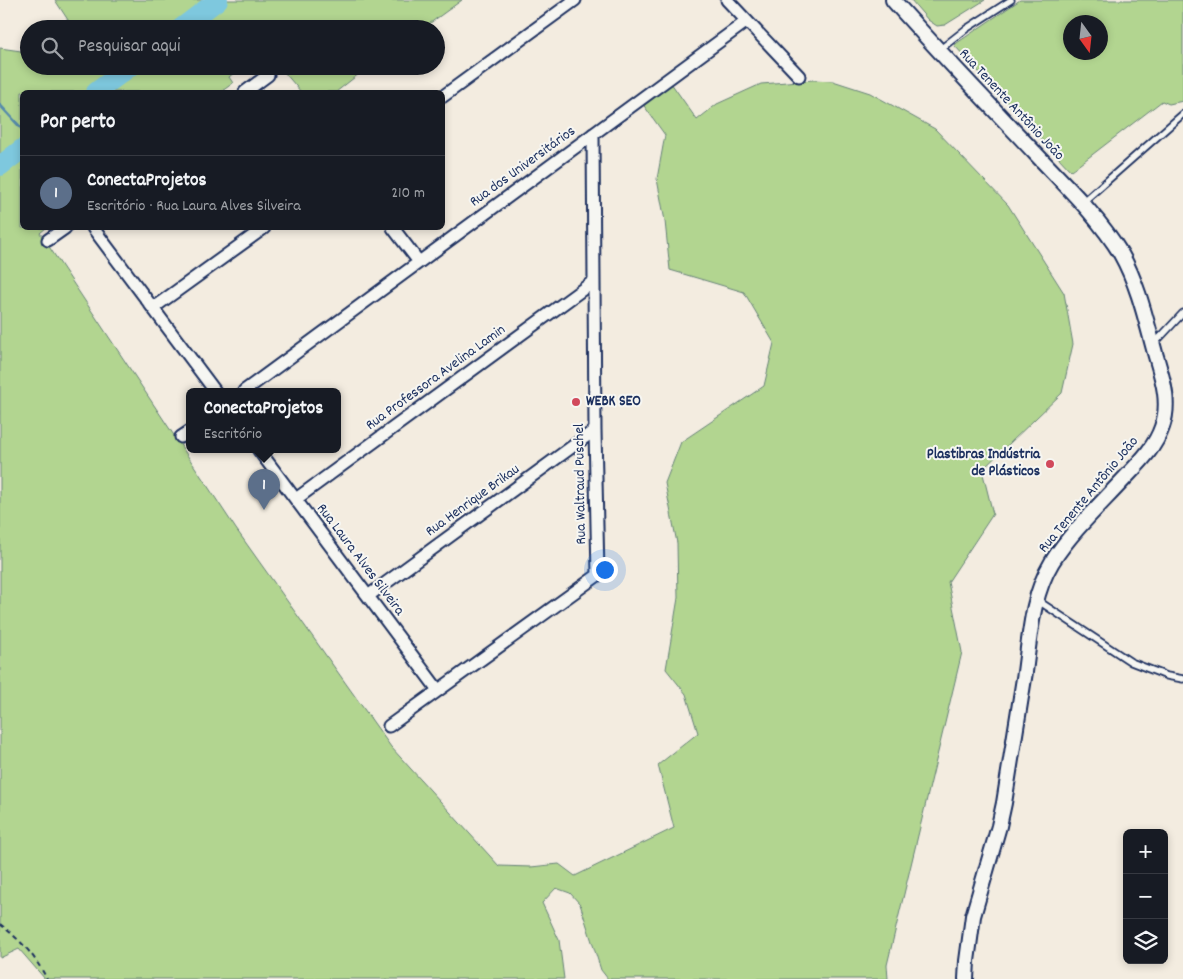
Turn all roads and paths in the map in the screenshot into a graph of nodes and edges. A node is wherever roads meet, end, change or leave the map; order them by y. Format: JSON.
{"nodes":[{"id":1,"x":575,"y":0,"type":"edge"},
{"id":2,"x":727,"y":0,"type":"edge"},
{"id":3,"x":893,"y":0,"type":"edge"},
{"id":4,"x":1011,"y":0,"type":"edge"},
{"id":5,"x":747,"y":21,"type":"junction"},
{"id":6,"x":938,"y":50,"type":"junction"},
{"id":7,"x":268,"y":75,"type":"dead end"},
{"id":8,"x":799,"y":76,"type":"dead end"},
{"id":9,"x":248,"y":90,"type":"edge"},
{"id":10,"x":445,"y":95,"type":"edge"},
{"id":11,"x":1183,"y":114,"type":"edge"},
{"id":12,"x":593,"y":134,"type":"junction"},
{"id":13,"x":1082,"y":203,"type":"junction"},
{"id":14,"x":62,"y":230,"type":"edge"},
{"id":15,"x":94,"y":230,"type":"edge"},
{"id":16,"x":261,"y":230,"type":"edge"},
{"id":17,"x":395,"y":230,"type":"edge"},
{"id":18,"x":48,"y":240,"type":"dead end"},
{"id":19,"x":419,"y":262,"type":"junction"},
{"id":20,"x":594,"y":281,"type":"junction"},
{"id":21,"x":153,"y":308,"type":"junction"},
{"id":22,"x":1183,"y":313,"type":"edge"},
{"id":23,"x":1153,"y":346,"type":"junction"},
{"id":24,"x":213,"y":388,"type":"edge"},
{"id":25,"x":248,"y":388,"type":"edge"},
{"id":26,"x":595,"y":430,"type":"junction"},
{"id":27,"x":261,"y":453,"type":"edge"},
{"id":28,"x":296,"y":499,"type":"junction"},
{"id":29,"x":368,"y":596,"type":"junction"},
{"id":30,"x":1036,"y":599,"type":"junction"},
{"id":31,"x":1183,"y":679,"type":"edge"},
{"id":32,"x":438,"y":690,"type":"junction"},
{"id":33,"x":389,"y":726,"type":"dead end"},
{"id":34,"x":0,"y":924,"type":"edge"},
{"id":35,"x":47,"y":979,"type":"edge"},
{"id":36,"x":966,"y":979,"type":"edge"}],
"edges":[{"from":1,"to":10,"type":"street"},
{"from":2,"to":5,"type":"street"},
{"from":3,"to":6,"type":"street","name":"Rua Tenente Antônio João"},
{"from":4,"to":6,"type":"lane"},
{"from":5,"to":8,"type":"street"},
{"from":5,"to":12,"type":"street","name":"Rua dos Universitários"},
{"from":6,"to":13,"type":"street","name":"Rua Tenente Antônio João"},
{"from":7,"to":9,"type":"street"},
{"from":11,"to":13,"type":"lane"},
{"from":12,"to":19,"type":"street","name":"Rua dos Universitários"},
{"from":12,"to":20,"type":"street","name":"Rua Waltraud Puschel"},
{"from":13,"to":23,"type":"street","name":"Rua Tenente Antônio João"},
{"from":14,"to":18,"type":"street"},
{"from":15,"to":21,"type":"street"},
{"from":16,"to":21,"type":"street"},
{"from":17,"to":19,"type":"street"},
{"from":19,"to":25,"type":"street","name":"Rua dos Universitários"},
{"from":20,"to":26,"type":"street","name":"Rua Waltraud Puschel"},
{"from":20,"to":28,"type":"street","name":"Rua Professora Avelina Lamin"},
{"from":21,"to":24,"type":"street"},
{"from":22,"to":23,"type":"lane"},
{"from":23,"to":30,"type":"street","name":"Rua Tenente Antônio João"},
{"from":26,"to":29,"type":"street","name":"Rua Henrique Brikau"},
{"from":26,"to":32,"type":"street","name":"Rua Waltraud Puschel"},
{"from":27,"to":28,"type":"street","name":"Rua Laura Alves Silveira"},
{"from":28,"to":29,"type":"street","name":"Rua Laura Alves Silveira"},
{"from":29,"to":32,"type":"street","name":"Rua Laura Alves Silveira"},
{"from":30,"to":31,"type":"lane"},
{"from":30,"to":36,"type":"street","name":"Rua Tenente Antônio João"},
{"from":32,"to":33,"type":"street","name":"Rua Waltraud Puschel"},
{"from":34,"to":35,"type":"path"}]}
